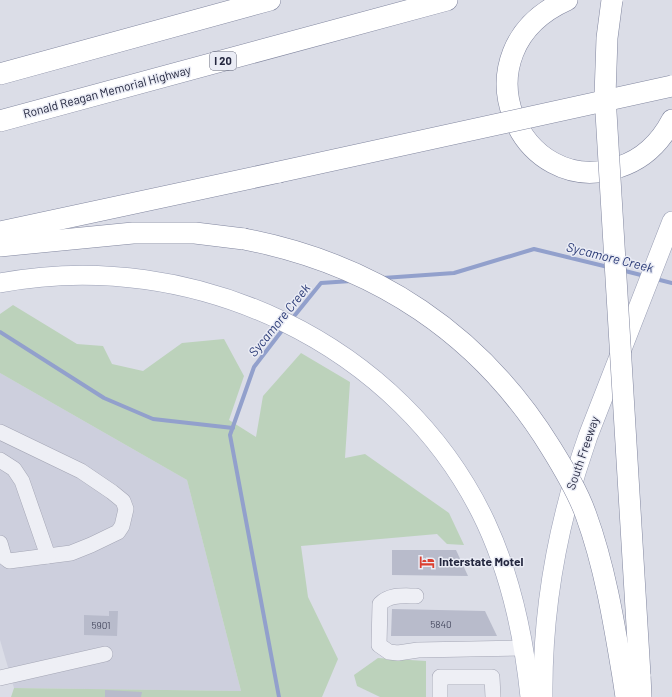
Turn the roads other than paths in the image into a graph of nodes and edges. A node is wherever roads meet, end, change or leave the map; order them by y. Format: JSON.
{"nodes":[{"id":1,"x":270,"y":0,"type":"edge"},
{"id":2,"x":446,"y":0,"type":"edge"},
{"id":3,"x":567,"y":0,"type":"edge"},
{"id":4,"x":612,"y":0,"type":"edge"},
{"id":5,"x":0,"y":74,"type":"edge"},
{"id":6,"x":672,"y":86,"type":"edge"},
{"id":7,"x":672,"y":120,"type":"edge"},
{"id":8,"x":0,"y":121,"type":"edge"},
{"id":9,"x":672,"y":221,"type":"edge"},
{"id":10,"x":0,"y":232,"type":"edge"},
{"id":11,"x":0,"y":246,"type":"edge"},
{"id":12,"x":0,"y":283,"type":"edge"},
{"id":13,"x":0,"y":432,"type":"edge"},
{"id":14,"x":0,"y":460,"type":"edge"},
{"id":15,"x":0,"y":543,"type":"edge"},
{"id":16,"x":48,"y":556,"type":"junction"},
{"id":17,"x":416,"y":596,"type":"dead end"},
{"id":18,"x":524,"y":648,"type":"junction"},
{"id":19,"x":106,"y":654,"type":"dead end"},
{"id":20,"x":0,"y":678,"type":"edge"},
{"id":21,"x":630,"y":683,"type":"edge"},
{"id":22,"x":440,"y":697,"type":"edge"},
{"id":23,"x":493,"y":697,"type":"edge"},
{"id":24,"x":530,"y":697,"type":"edge"},
{"id":25,"x":543,"y":697,"type":"edge"},
{"id":26,"x":641,"y":697,"type":"edge"}],
"edges":[{"from":1,"to":5,"type":"highway"},
{"from":2,"to":8,"type":"highway","name":"Ronald Reagan Memorial Highway","number":"I 20"},
{"from":3,"to":7,"type":"highway"},
{"from":4,"to":21,"type":"highway","bridge":true},
{"from":6,"to":10,"type":"highway","bridge":true},
{"from":9,"to":25,"type":"main road","name":"South Freeway","bridge":true},
{"from":11,"to":21,"type":"highway","bridge":true},
{"from":12,"to":18,"type":"main road"},
{"from":13,"to":16,"type":"lane"},
{"from":14,"to":16,"type":"lane"},
{"from":15,"to":16,"type":"lane"},
{"from":17,"to":18,"type":"lane"},
{"from":18,"to":24,"type":"main road"},
{"from":19,"to":20,"type":"lane"},
{"from":21,"to":26,"type":"highway"},
{"from":22,"to":23,"type":"lane"}]}
